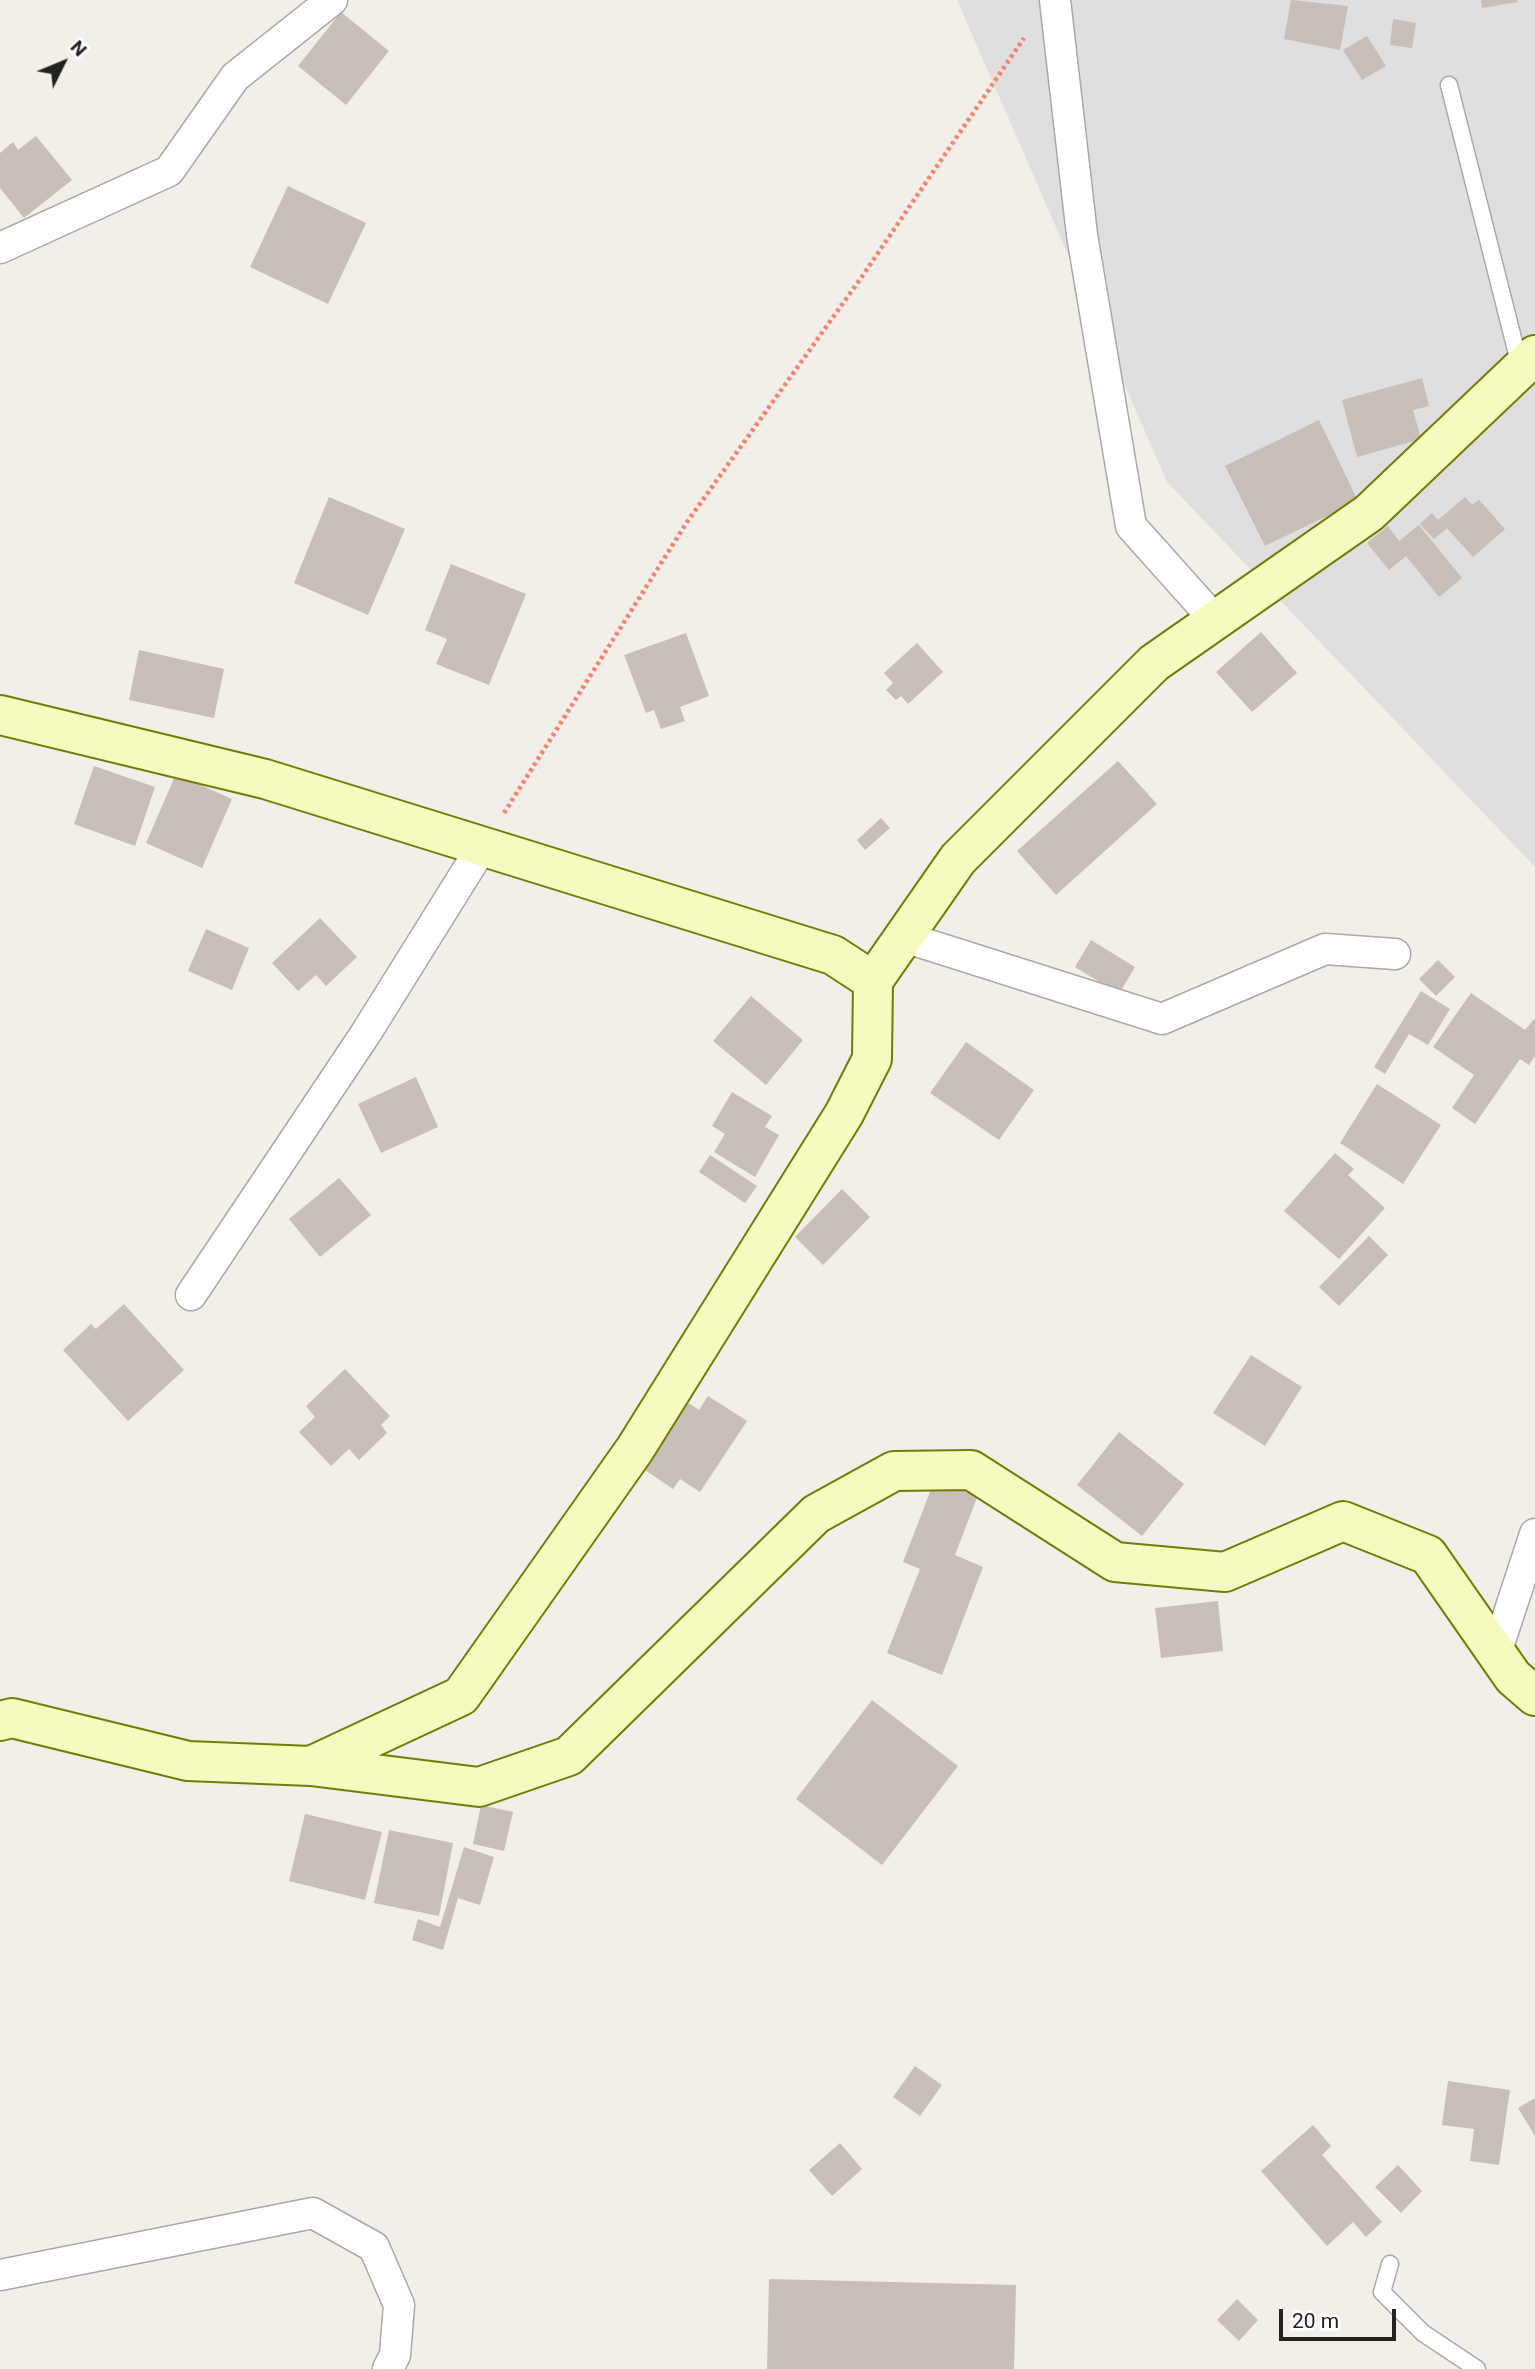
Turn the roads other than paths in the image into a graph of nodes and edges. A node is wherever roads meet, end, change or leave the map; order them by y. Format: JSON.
{"nodes":[{"id":1,"x":332,"y":0,"type":"edge"},
{"id":2,"x":1055,"y":0,"type":"edge"},
{"id":3,"x":1449,"y":85,"type":"dead end"},
{"id":4,"x":0,"y":248,"type":"edge"},
{"id":5,"x":1528,"y":362,"type":"edge"},
{"id":6,"x":1215,"y":620,"type":"junction"},
{"id":7,"x":0,"y":715,"type":"edge"},
{"id":8,"x":482,"y":847,"type":"junction"},
{"id":9,"x":904,"y":937,"type":"junction"},
{"id":10,"x":1395,"y":954,"type":"dead end"},
{"id":11,"x":873,"y":981,"type":"junction"},
{"id":12,"x":191,"y":1296,"type":"dead end"},
{"id":13,"x":1535,"y":1534,"type":"edge"},
{"id":14,"x":1496,"y":1653,"type":"junction"},
{"id":15,"x":1535,"y":1696,"type":"edge"},
{"id":16,"x":0,"y":1721,"type":"edge"},
{"id":17,"x":311,"y":1766,"type":"junction"},
{"id":18,"x":1390,"y":2264,"type":"dead end"},
{"id":19,"x":0,"y":2275,"type":"edge"},
{"id":20,"x":388,"y":2369,"type":"edge"},
{"id":21,"x":1477,"y":2369,"type":"edge"}],
"edges":[{"from":1,"to":4,"type":"street"},
{"from":2,"to":6,"type":"street"},
{"from":3,"to":5,"type":"lane"},
{"from":5,"to":6,"type":"street"},
{"from":6,"to":9,"type":"street"},
{"from":7,"to":8,"type":"street"},
{"from":8,"to":11,"type":"street"},
{"from":8,"to":12,"type":"street"},
{"from":9,"to":10,"type":"street"},
{"from":9,"to":11,"type":"street"},
{"from":11,"to":17,"type":"street"},
{"from":13,"to":14,"type":"street"},
{"from":14,"to":15,"type":"street"},
{"from":14,"to":17,"type":"street"},
{"from":16,"to":17,"type":"street"},
{"from":18,"to":21,"type":"lane"},
{"from":19,"to":20,"type":"street"}]}
